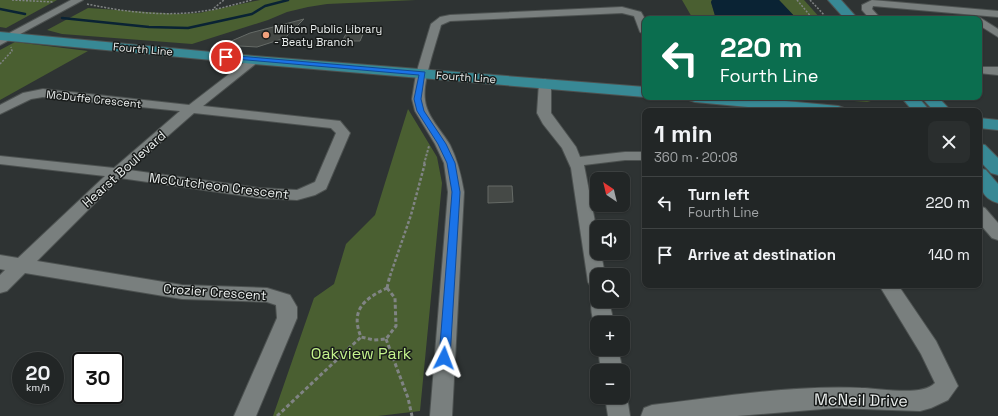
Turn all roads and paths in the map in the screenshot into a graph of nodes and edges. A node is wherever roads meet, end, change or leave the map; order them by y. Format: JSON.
{"nodes":[{"id":1,"x":12,"y":0,"type":"edge"},
{"id":2,"x":224,"y":0,"type":"edge"},
{"id":3,"x":252,"y":0,"type":"edge"},
{"id":4,"x":796,"y":0,"type":"edge"},
{"id":5,"x":810,"y":0,"type":"edge"},
{"id":6,"x":75,"y":1,"type":"edge"},
{"id":7,"x":828,"y":2,"type":"edge"},
{"id":8,"x":213,"y":9,"type":"junction"},
{"id":9,"x":968,"y":12,"type":"junction"},
{"id":10,"x":998,"y":14,"type":"edge"},
{"id":11,"x":811,"y":16,"type":"edge"},
{"id":12,"x":825,"y":16,"type":"edge"},
{"id":13,"x":835,"y":16,"type":"edge"},
{"id":14,"x":848,"y":16,"type":"edge"},
{"id":15,"x":873,"y":16,"type":"edge"},
{"id":16,"x":974,"y":16,"type":"edge"},
{"id":17,"x":982,"y":22,"type":"edge"},
{"id":18,"x":642,"y":24,"type":"edge"},
{"id":19,"x":998,"y":34,"type":"edge"},
{"id":20,"x":3,"y":38,"type":"edge"},
{"id":21,"x":254,"y":60,"type":"junction"},
{"id":22,"x":0,"y":64,"type":"edge"},
{"id":23,"x":982,"y":70,"type":"edge"},
{"id":24,"x":998,"y":71,"type":"edge"},
{"id":25,"x":422,"y":74,"type":"junction"},
{"id":26,"x":545,"y":83,"type":"junction"},
{"id":27,"x":642,"y":92,"type":"edge"},
{"id":28,"x":726,"y":100,"type":"edge"},
{"id":29,"x":912,"y":100,"type":"edge"},
{"id":30,"x":932,"y":100,"type":"edge"},
{"id":31,"x":807,"y":108,"type":"edge"},
{"id":32,"x":919,"y":108,"type":"edge"},
{"id":33,"x":940,"y":108,"type":"edge"},
{"id":34,"x":191,"y":109,"type":"junction"},
{"id":35,"x":0,"y":110,"type":"edge"},
{"id":36,"x":982,"y":123,"type":"edge"},
{"id":37,"x":998,"y":125,"type":"edge"},
{"id":38,"x":434,"y":132,"type":"junction"},
{"id":39,"x":982,"y":152,"type":"edge"},
{"id":40,"x":642,"y":156,"type":"edge"},
{"id":41,"x":0,"y":160,"type":"edge"},
{"id":42,"x":576,"y":162,"type":"junction"},
{"id":43,"x":998,"y":169,"type":"edge"},
{"id":44,"x":118,"y":173,"type":"junction"},
{"id":45,"x":982,"y":177,"type":"edge"},
{"id":46,"x":998,"y":196,"type":"edge"},
{"id":47,"x":982,"y":215,"type":"edge"},
{"id":48,"x":998,"y":234,"type":"edge"},
{"id":49,"x":0,"y":262,"type":"edge"},
{"id":50,"x":21,"y":266,"type":"junction"},
{"id":51,"x":595,"y":268,"type":"edge"},
{"id":52,"x":0,"y":286,"type":"edge"},
{"id":53,"x":387,"y":288,"type":"junction"},
{"id":54,"x":890,"y":288,"type":"edge"},
{"id":55,"x":361,"y":337,"type":"junction"},
{"id":56,"x":386,"y":339,"type":"junction"},
{"id":57,"x":617,"y":404,"type":"edge"},
{"id":58,"x":245,"y":416,"type":"edge"},
{"id":59,"x":277,"y":416,"type":"edge"},
{"id":60,"x":412,"y":416,"type":"edge"},
{"id":61,"x":441,"y":416,"type":"edge"},
{"id":62,"x":619,"y":416,"type":"edge"},
{"id":63,"x":652,"y":416,"type":"edge"}],
"edges":[{"from":1,"to":6,"type":"path"},
{"from":2,"to":8,"type":"path"},
{"from":3,"to":8,"type":"path"},
{"from":4,"to":11,"type":"path"},
{"from":5,"to":12,"type":"path"},
{"from":6,"to":8,"type":"path"},
{"from":6,"to":20,"type":"street"},
{"from":7,"to":13,"type":"main road"},
{"from":7,"to":14,"type":"main road"},
{"from":9,"to":10,"type":"street"},
{"from":9,"to":15,"type":"street"},
{"from":9,"to":16,"type":"street"},
{"from":17,"to":19,"type":"street"},
{"from":18,"to":25,"type":"street"},
{"from":20,"to":21,"type":"main road","name":"Fourth Line"},
{"from":20,"to":22,"type":"path"},
{"from":21,"to":25,"type":"main road","name":"Fourth Line"},
{"from":21,"to":34,"type":"street","name":"Hearst Boulevard"},
{"from":23,"to":24,"type":"street"},
{"from":25,"to":26,"type":"main road","name":"Fourth Line"},
{"from":25,"to":38,"type":"street"},
{"from":26,"to":27,"type":"main road","name":"Fourth Line"},
{"from":26,"to":42,"type":"street"},
{"from":28,"to":31,"type":"main road"},
{"from":29,"to":32,"type":"main road"},
{"from":30,"to":33,"type":"main road"},
{"from":34,"to":35,"type":"street","name":"McDuffe Crescent"},
{"from":34,"to":44,"type":"street","name":"Hearst Boulevard"},
{"from":34,"to":44,"type":"street","name":"McCutcheon Crescent"},
{"from":36,"to":37,"type":"main road"},
{"from":38,"to":53,"type":"path"},
{"from":38,"to":61,"type":"street"},
{"from":39,"to":43,"type":"main road"},
{"from":40,"to":42,"type":"street"},
{"from":41,"to":44,"type":"street"},
{"from":42,"to":51,"type":"street"},
{"from":44,"to":50,"type":"street","name":"Hearst Boulevard"},
{"from":45,"to":46,"type":"main road"},
{"from":47,"to":48,"type":"street"},
{"from":49,"to":50,"type":"street"},
{"from":50,"to":52,"type":"street","name":"Hearst Boulevard"},
{"from":50,"to":58,"type":"street","name":"Crozier Crescent"},
{"from":53,"to":55,"type":"path"},
{"from":53,"to":56,"type":"path"},
{"from":54,"to":63,"type":"street","name":"McNeil Drive"},
{"from":55,"to":56,"type":"path"},
{"from":55,"to":59,"type":"path"},
{"from":56,"to":60,"type":"path"},
{"from":57,"to":62,"type":"street"}]}
